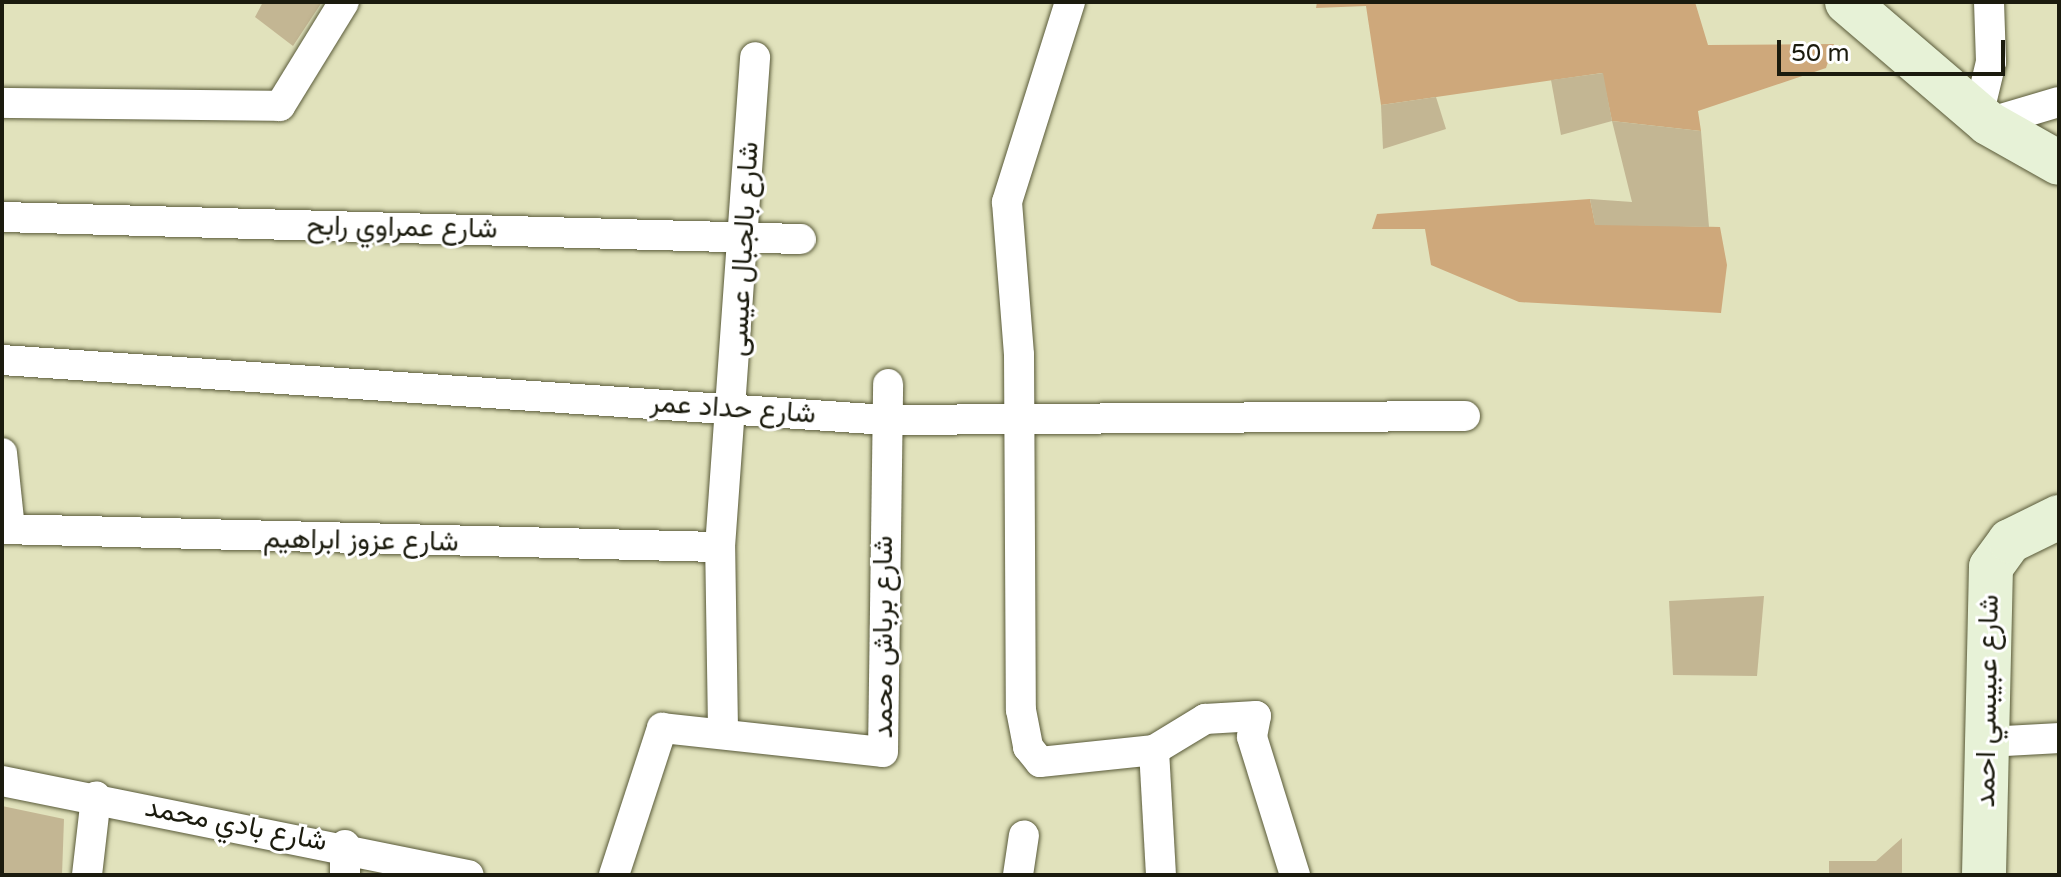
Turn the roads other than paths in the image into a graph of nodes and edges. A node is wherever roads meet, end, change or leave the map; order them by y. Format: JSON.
{"nodes":[{"id":1,"x":344,"y":2,"type":"edge"},
{"id":2,"x":1070,"y":2,"type":"edge"},
{"id":3,"x":1847,"y":2,"type":"edge"},
{"id":4,"x":1989,"y":2,"type":"edge"},
{"id":5,"x":755,"y":57,"type":"dead end"},
{"id":6,"x":2059,"y":102,"type":"edge"},
{"id":7,"x":2,"y":103,"type":"edge"},
{"id":8,"x":1983,"y":119,"type":"junction"},
{"id":9,"x":2059,"y":163,"type":"edge"},
{"id":10,"x":2,"y":217,"type":"edge"},
{"id":11,"x":801,"y":239,"type":"dead end"},
{"id":12,"x":743,"y":240,"type":"junction"},
{"id":13,"x":2,"y":360,"type":"edge"},
{"id":14,"x":888,"y":384,"type":"dead end"},
{"id":15,"x":733,"y":408,"type":"junction"},
{"id":16,"x":1465,"y":416,"type":"dead end"},
{"id":17,"x":887,"y":420,"type":"junction"},
{"id":18,"x":1019,"y":425,"type":"junction"},
{"id":19,"x":2,"y":453,"type":"edge"},
{"id":20,"x":2059,"y":517,"type":"edge"},
{"id":21,"x":6,"y":529,"type":"edge"},
{"id":22,"x":720,"y":547,"type":"junction"},
{"id":23,"x":723,"y":729,"type":"junction"},
{"id":24,"x":2059,"y":738,"type":"edge"},
{"id":25,"x":1988,"y":742,"type":"junction"},
{"id":26,"x":1154,"y":750,"type":"junction"},
{"id":27,"x":2,"y":781,"type":"edge"},
{"id":28,"x":96,"y":797,"type":"junction"},
{"id":29,"x":1024,"y":835,"type":"dead end"},
{"id":30,"x":345,"y":845,"type":"junction"},
{"id":31,"x":87,"y":875,"type":"edge"},
{"id":32,"x":345,"y":875,"type":"edge"},
{"id":33,"x":469,"y":875,"type":"edge"},
{"id":34,"x":614,"y":875,"type":"edge"},
{"id":35,"x":1018,"y":875,"type":"edge"},
{"id":36,"x":1161,"y":875,"type":"edge"},
{"id":37,"x":1295,"y":875,"type":"edge"},
{"id":38,"x":1984,"y":875,"type":"edge"}],
"edges":[{"from":1,"to":7,"type":"street"},
{"from":2,"to":18,"type":"street"},
{"from":3,"to":8,"type":"street"},
{"from":4,"to":8,"type":"street"},
{"from":5,"to":12,"type":"street","name":"شارع بالجبال عيسى"},
{"from":6,"to":8,"type":"street"},
{"from":8,"to":9,"type":"street"},
{"from":10,"to":12,"type":"street","name":"شارع عمراوي رابح"},
{"from":11,"to":12,"type":"street","name":"شارع عمراوي رابح"},
{"from":12,"to":15,"type":"street","name":"شارع بالجبال عيسى"},
{"from":13,"to":15,"type":"street","name":"شارع حداد عمر"},
{"from":14,"to":17,"type":"street","name":"شارع برباش محمد"},
{"from":15,"to":17,"type":"street","name":"شارع حداد عمر"},
{"from":15,"to":22,"type":"street","name":"شارع بالجبال عيسى"},
{"from":16,"to":18,"type":"street","name":"شارع حداد عمر"},
{"from":17,"to":18,"type":"street","name":"شارع حداد عمر"},
{"from":17,"to":23,"type":"street","name":"شارع برباش محمد"},
{"from":18,"to":26,"type":"street"},
{"from":19,"to":21,"type":"street"},
{"from":20,"to":25,"type":"street","name":"شارع عبيبسي احمد"},
{"from":21,"to":22,"type":"street","name":"شارع عزوز ابراهيم"},
{"from":22,"to":23,"type":"street","name":"شارع بالجبال عيسى"},
{"from":23,"to":34,"type":"street","name":"شارع برباش محمد"},
{"from":24,"to":25,"type":"street"},
{"from":25,"to":38,"type":"street","name":"شارع عبيبسي احمد"},
{"from":26,"to":36,"type":"street"},
{"from":26,"to":37,"type":"street"},
{"from":27,"to":28,"type":"street","name":"شارع بادي محمد"},
{"from":28,"to":30,"type":"street","name":"شارع بادي محمد"},
{"from":28,"to":31,"type":"street"},
{"from":29,"to":35,"type":"street"},
{"from":30,"to":32,"type":"street"},
{"from":30,"to":33,"type":"street","name":"شارع بادي محمد"}]}
